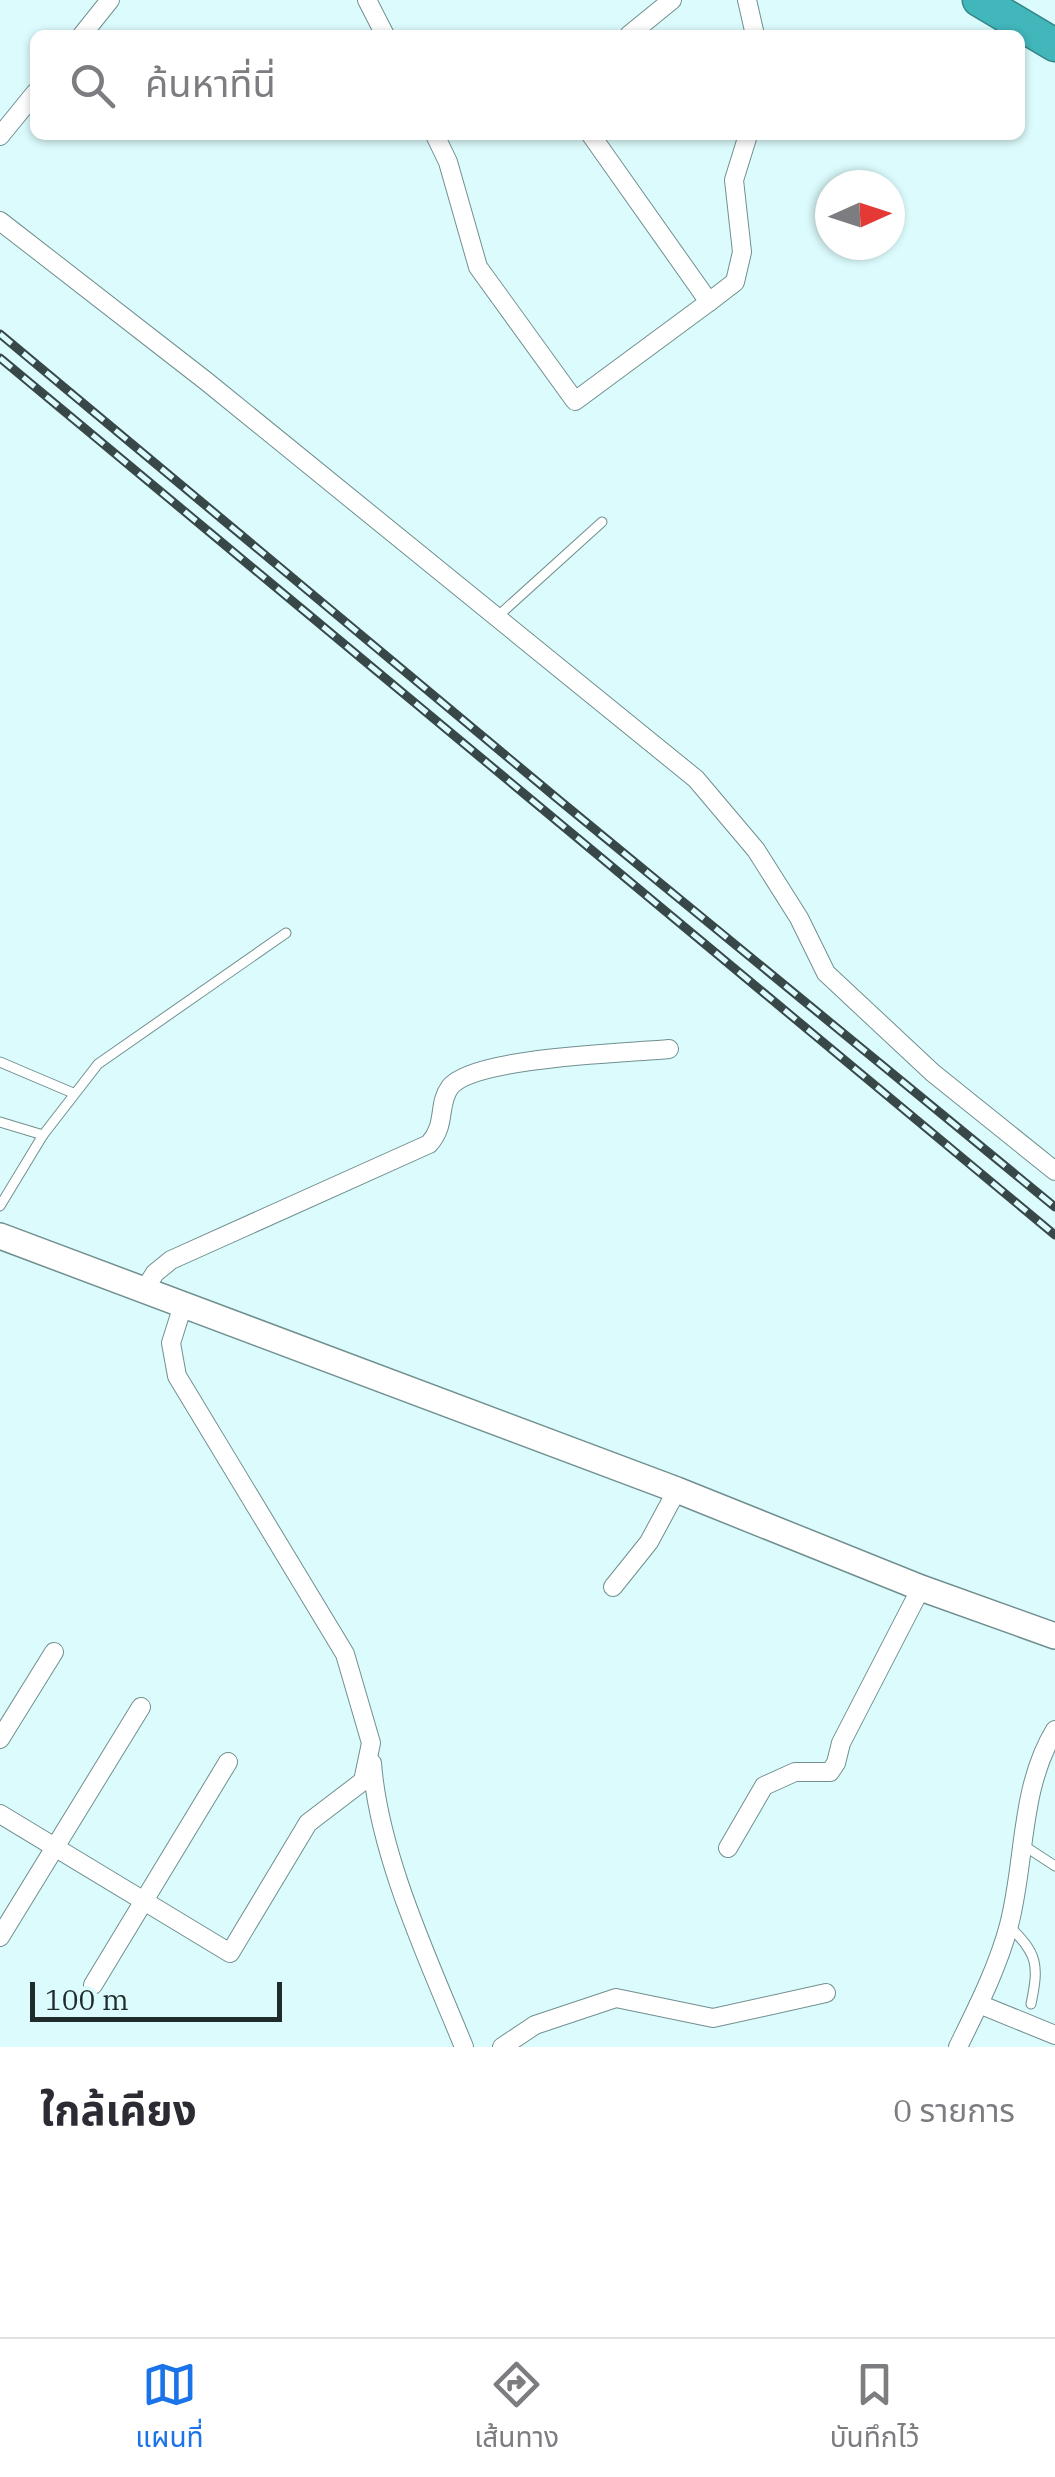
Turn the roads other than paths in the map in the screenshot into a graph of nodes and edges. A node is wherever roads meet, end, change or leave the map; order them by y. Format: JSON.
{"nodes":[{"id":1,"x":110,"y":0,"type":"edge"},
{"id":2,"x":367,"y":0,"type":"edge"},
{"id":3,"x":672,"y":0,"type":"edge"},
{"id":4,"x":748,"y":0,"type":"edge"},
{"id":5,"x":979,"y":0,"type":"edge"},
{"id":6,"x":86,"y":30,"type":"edge"},
{"id":7,"x":382,"y":30,"type":"edge"},
{"id":8,"x":634,"y":30,"type":"edge"},
{"id":9,"x":754,"y":30,"type":"edge"},
{"id":10,"x":1055,"y":45,"type":"edge"},
{"id":11,"x":30,"y":99,"type":"edge"},
{"id":12,"x":0,"y":136,"type":"edge"},
{"id":13,"x":437,"y":140,"type":"edge"},
{"id":14,"x":595,"y":140,"type":"edge"},
{"id":15,"x":746,"y":140,"type":"edge"},
{"id":16,"x":0,"y":222,"type":"edge"},
{"id":17,"x":709,"y":302,"type":"junction"},
{"id":18,"x":602,"y":522,"type":"dead end"},
{"id":19,"x":498,"y":616,"type":"junction"},
{"id":20,"x":286,"y":934,"type":"dead end"},
{"id":21,"x":669,"y":1049,"type":"dead end"},
{"id":22,"x":0,"y":1062,"type":"edge"},
{"id":23,"x":73,"y":1093,"type":"junction"},
{"id":24,"x":0,"y":1122,"type":"edge"},
{"id":25,"x":43,"y":1135,"type":"junction"},
{"id":26,"x":1055,"y":1171,"type":"edge"},
{"id":27,"x":0,"y":1206,"type":"edge"},
{"id":28,"x":0,"y":1236,"type":"edge"},
{"id":29,"x":144,"y":1290,"type":"junction"},
{"id":30,"x":183,"y":1305,"type":"junction"},
{"id":31,"x":677,"y":1490,"type":"junction"},
{"id":32,"x":614,"y":1587,"type":"dead end"},
{"id":33,"x":922,"y":1588,"type":"junction"},
{"id":34,"x":1055,"y":1636,"type":"edge"},
{"id":35,"x":54,"y":1652,"type":"dead end"},
{"id":36,"x":141,"y":1707,"type":"dead end"},
{"id":37,"x":1055,"y":1730,"type":"edge"},
{"id":38,"x":0,"y":1739,"type":"edge"},
{"id":39,"x":371,"y":1743,"type":"junction"},
{"id":40,"x":228,"y":1762,"type":"dead end"},
{"id":41,"x":0,"y":1814,"type":"edge"},
{"id":42,"x":1023,"y":1845,"type":"junction"},
{"id":43,"x":56,"y":1848,"type":"junction"},
{"id":44,"x":728,"y":1848,"type":"dead end"},
{"id":45,"x":1055,"y":1866,"type":"edge"},
{"id":46,"x":143,"y":1901,"type":"junction"},
{"id":47,"x":1009,"y":1926,"type":"junction"},
{"id":48,"x":0,"y":1937,"type":"edge"},
{"id":49,"x":93,"y":1985,"type":"dead end"},
{"id":50,"x":826,"y":1993,"type":"dead end"},
{"id":51,"x":979,"y":2004,"type":"junction"},
{"id":52,"x":1031,"y":2004,"type":"dead end"},
{"id":53,"x":1048,"y":2038,"type":"edge"},
{"id":54,"x":464,"y":2047,"type":"edge"},
{"id":55,"x":502,"y":2047,"type":"edge"},
{"id":56,"x":958,"y":2047,"type":"edge"}],
"edges":[{"from":1,"to":6,"type":"street"},
{"from":2,"to":7,"type":"street"},
{"from":3,"to":8,"type":"street"},
{"from":4,"to":9,"type":"street"},
{"from":5,"to":10,"type":"highway"},
{"from":11,"to":12,"type":"street"},
{"from":13,"to":17,"type":"street"},
{"from":14,"to":17,"type":"street"},
{"from":15,"to":17,"type":"street"},
{"from":16,"to":19,"type":"street"},
{"from":18,"to":19,"type":"lane"},
{"from":19,"to":26,"type":"street"},
{"from":20,"to":23,"type":"lane"},
{"from":21,"to":29,"type":"street"},
{"from":22,"to":23,"type":"lane"},
{"from":23,"to":25,"type":"lane"},
{"from":24,"to":25,"type":"lane"},
{"from":25,"to":27,"type":"lane"},
{"from":28,"to":29,"type":"street"},
{"from":29,"to":30,"type":"street"},
{"from":30,"to":31,"type":"street"},
{"from":30,"to":39,"type":"street"},
{"from":31,"to":32,"type":"street"},
{"from":31,"to":33,"type":"street"},
{"from":33,"to":34,"type":"street"},
{"from":33,"to":44,"type":"street"},
{"from":35,"to":38,"type":"street"},
{"from":36,"to":43,"type":"street"},
{"from":37,"to":42,"type":"street"},
{"from":39,"to":46,"type":"street"},
{"from":39,"to":54,"type":"street"},
{"from":40,"to":46,"type":"street"},
{"from":41,"to":43,"type":"street"},
{"from":42,"to":45,"type":"lane"},
{"from":42,"to":47,"type":"street"},
{"from":43,"to":46,"type":"street"},
{"from":43,"to":48,"type":"street"},
{"from":46,"to":49,"type":"street"},
{"from":47,"to":51,"type":"street"},
{"from":47,"to":52,"type":"lane"},
{"from":50,"to":55,"type":"street"},
{"from":51,"to":53,"type":"street"},
{"from":51,"to":56,"type":"street"}]}
